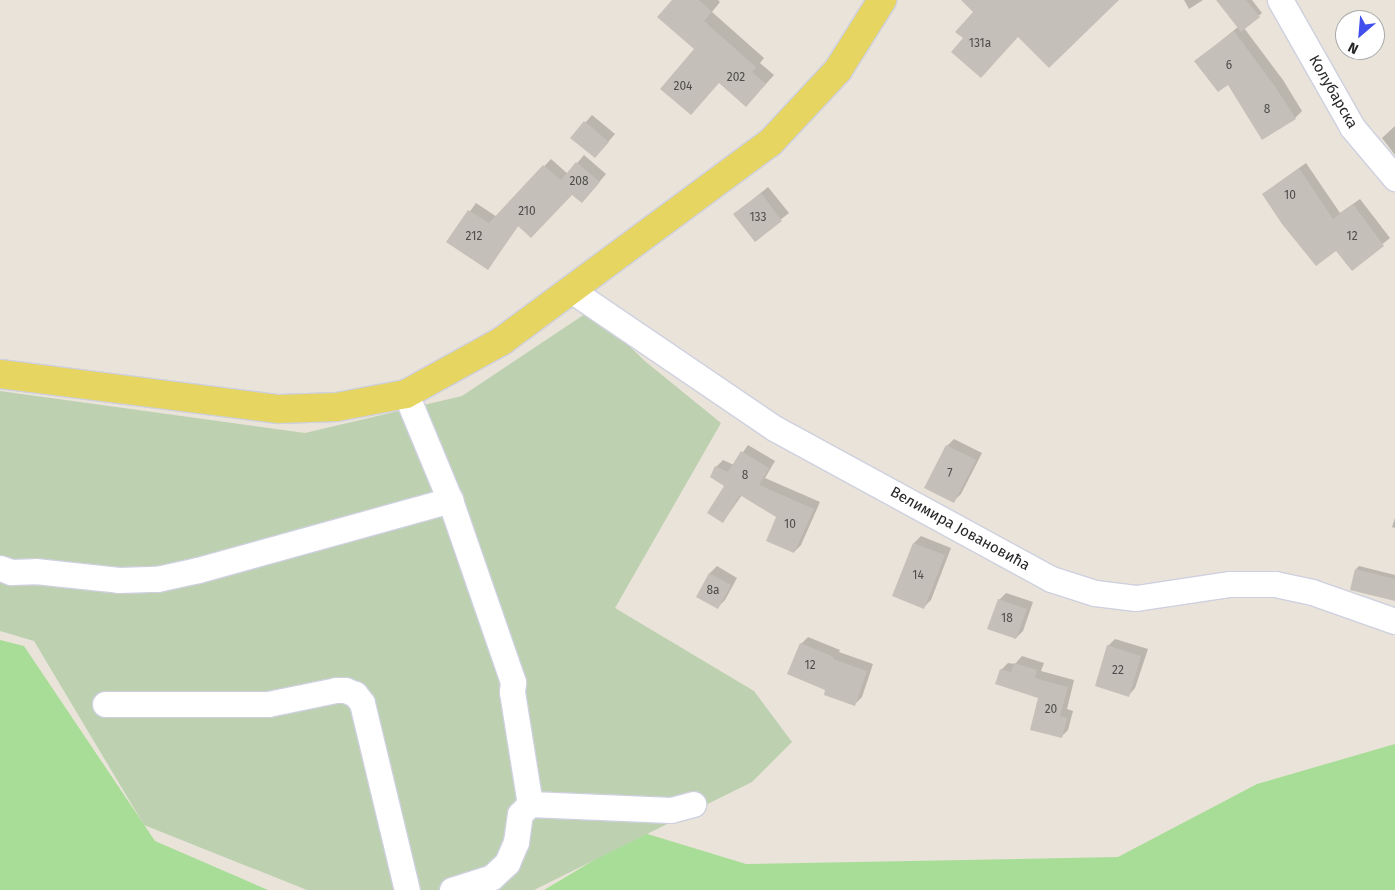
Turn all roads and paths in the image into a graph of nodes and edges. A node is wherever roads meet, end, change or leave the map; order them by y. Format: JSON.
{"nodes":[{"id":1,"x":882,"y":0,"type":"edge"},
{"id":2,"x":1280,"y":0,"type":"edge"},
{"id":3,"x":1395,"y":178,"type":"edge"},
{"id":4,"x":571,"y":290,"type":"junction"},
{"id":5,"x":0,"y":374,"type":"edge"},
{"id":6,"x":406,"y":394,"type":"junction"},
{"id":7,"x":450,"y":500,"type":"junction"},
{"id":8,"x":0,"y":568,"type":"edge"},
{"id":9,"x":1395,"y":621,"type":"edge"},
{"id":10,"x":105,"y":704,"type":"dead end"},
{"id":11,"x":530,"y":804,"type":"junction"},
{"id":12,"x":693,"y":804,"type":"dead end"},
{"id":13,"x":407,"y":890,"type":"edge"},
{"id":14,"x":452,"y":890,"type":"edge"}],
"edges":[{"from":1,"to":4,"type":"main road"},
{"from":2,"to":3,"type":"street","name":"Колубарска"},
{"from":4,"to":6,"type":"main road"},
{"from":4,"to":9,"type":"street","name":"Велимира Јовановића"},
{"from":5,"to":6,"type":"main road"},
{"from":6,"to":7,"type":"street"},
{"from":7,"to":8,"type":"street"},
{"from":7,"to":11,"type":"street"},
{"from":10,"to":13,"type":"street"},
{"from":11,"to":12,"type":"street"},
{"from":11,"to":14,"type":"street"}]}
